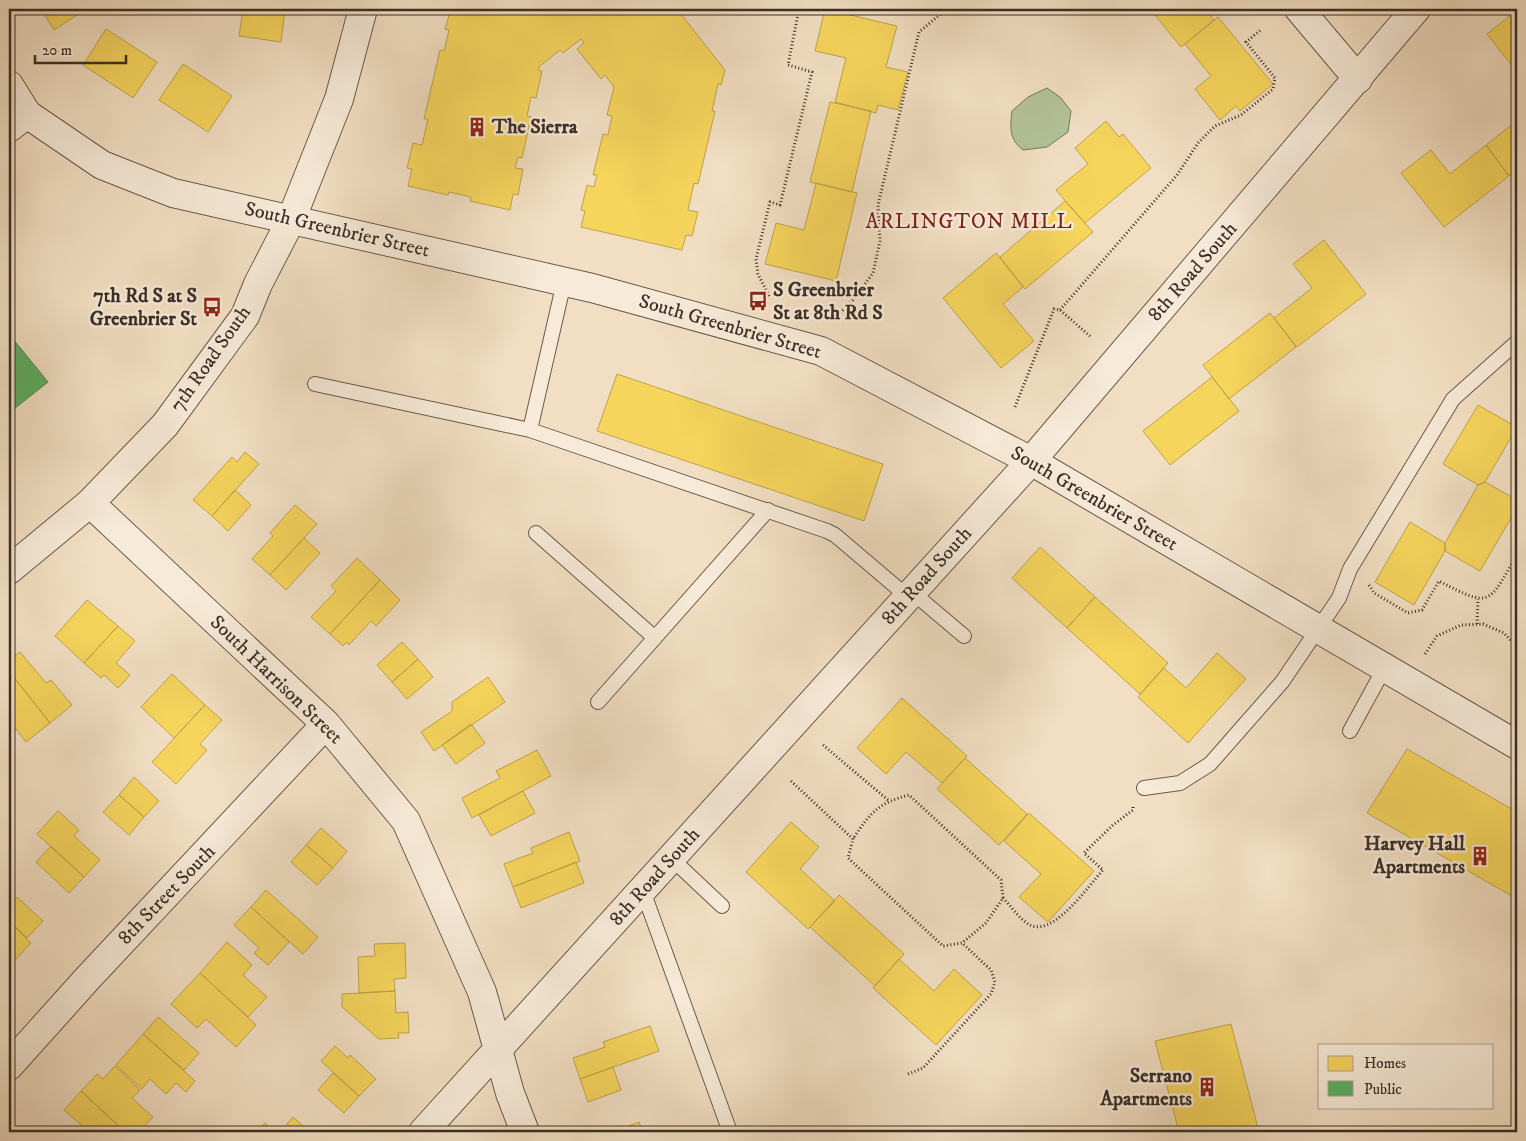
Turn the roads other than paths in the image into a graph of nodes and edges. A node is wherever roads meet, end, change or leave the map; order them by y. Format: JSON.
{"nodes":[{"id":1,"x":363,"y":9,"type":"edge"},
{"id":2,"x":1299,"y":9,"type":"edge"},
{"id":3,"x":1416,"y":9,"type":"edge"},
{"id":4,"x":1358,"y":79,"type":"junction"},
{"id":5,"x":9,"y":85,"type":"edge"},
{"id":6,"x":18,"y":121,"type":"edge"},
{"id":7,"x":290,"y":220,"type":"junction"},
{"id":8,"x":564,"y":282,"type":"junction"},
{"id":9,"x":1517,"y":342,"type":"edge"},
{"id":10,"x":315,"y":384,"type":"dead end"},
{"id":11,"x":530,"y":430,"type":"junction"},
{"id":12,"x":1031,"y":461,"type":"junction"},
{"id":13,"x":90,"y":503,"type":"junction"},
{"id":14,"x":768,"y":510,"type":"junction"},
{"id":15,"x":536,"y":532,"type":"dead end"},
{"id":16,"x":9,"y":570,"type":"edge"},
{"id":17,"x":910,"y":595,"type":"junction"},
{"id":18,"x":1317,"y":629,"type":"junction"},
{"id":19,"x":964,"y":636,"type":"dead end"},
{"id":20,"x":655,"y":638,"type":"junction"},
{"id":21,"x":1385,"y":667,"type":"junction"},
{"id":22,"x":598,"y":702,"type":"dead end"},
{"id":23,"x":326,"y":724,"type":"junction"},
{"id":24,"x":1350,"y":731,"type":"dead end"},
{"id":25,"x":1517,"y":745,"type":"edge"},
{"id":26,"x":1144,"y":788,"type":"dead end"},
{"id":27,"x":672,"y":859,"type":"junction"},
{"id":28,"x":643,"y":892,"type":"junction"},
{"id":29,"x":722,"y":906,"type":"dead end"},
{"id":30,"x":498,"y":1047,"type":"junction"},
{"id":31,"x":9,"y":1066,"type":"edge"},
{"id":32,"x":424,"y":1132,"type":"edge"},
{"id":33,"x":525,"y":1132,"type":"edge"},
{"id":34,"x":730,"y":1132,"type":"edge"}],
"edges":[{"from":1,"to":7,"type":"street","name":"7th Road South"},
{"from":2,"to":4,"type":"street"},
{"from":3,"to":4,"type":"street","name":"8th Road South"},
{"from":4,"to":12,"type":"street","name":"8th Road South"},
{"from":5,"to":6,"type":"street","name":"South Greenbrier Street"},
{"from":6,"to":7,"type":"street","name":"South Greenbrier Street"},
{"from":7,"to":8,"type":"street","name":"South Greenbrier Street"},
{"from":7,"to":13,"type":"street","name":"7th Road South"},
{"from":8,"to":11,"type":"lane"},
{"from":8,"to":12,"type":"street","name":"South Greenbrier Street"},
{"from":9,"to":18,"type":"lane"},
{"from":10,"to":11,"type":"lane"},
{"from":11,"to":14,"type":"lane"},
{"from":12,"to":17,"type":"street","name":"8th Road South"},
{"from":12,"to":18,"type":"street","name":"South Greenbrier Street"},
{"from":13,"to":16,"type":"street","name":"7th Road South"},
{"from":13,"to":23,"type":"street","name":"South Harrison Street"},
{"from":14,"to":17,"type":"lane"},
{"from":14,"to":20,"type":"lane"},
{"from":15,"to":20,"type":"lane"},
{"from":17,"to":19,"type":"lane"},
{"from":17,"to":27,"type":"street","name":"8th Road South"},
{"from":18,"to":21,"type":"street","name":"South Greenbrier Street"},
{"from":18,"to":26,"type":"lane"},
{"from":20,"to":22,"type":"lane"},
{"from":21,"to":24,"type":"lane"},
{"from":21,"to":25,"type":"street","name":"South Greenbrier Street"},
{"from":23,"to":30,"type":"street","name":"South Harrison Street"},
{"from":23,"to":31,"type":"street","name":"8th Street South"},
{"from":27,"to":28,"type":"street","name":"8th Road South"},
{"from":27,"to":29,"type":"lane"},
{"from":28,"to":30,"type":"street","name":"8th Road South"},
{"from":28,"to":34,"type":"lane"},
{"from":30,"to":32,"type":"street","name":"8th Road South"},
{"from":30,"to":33,"type":"street","name":"South Harrison Street"}]}
